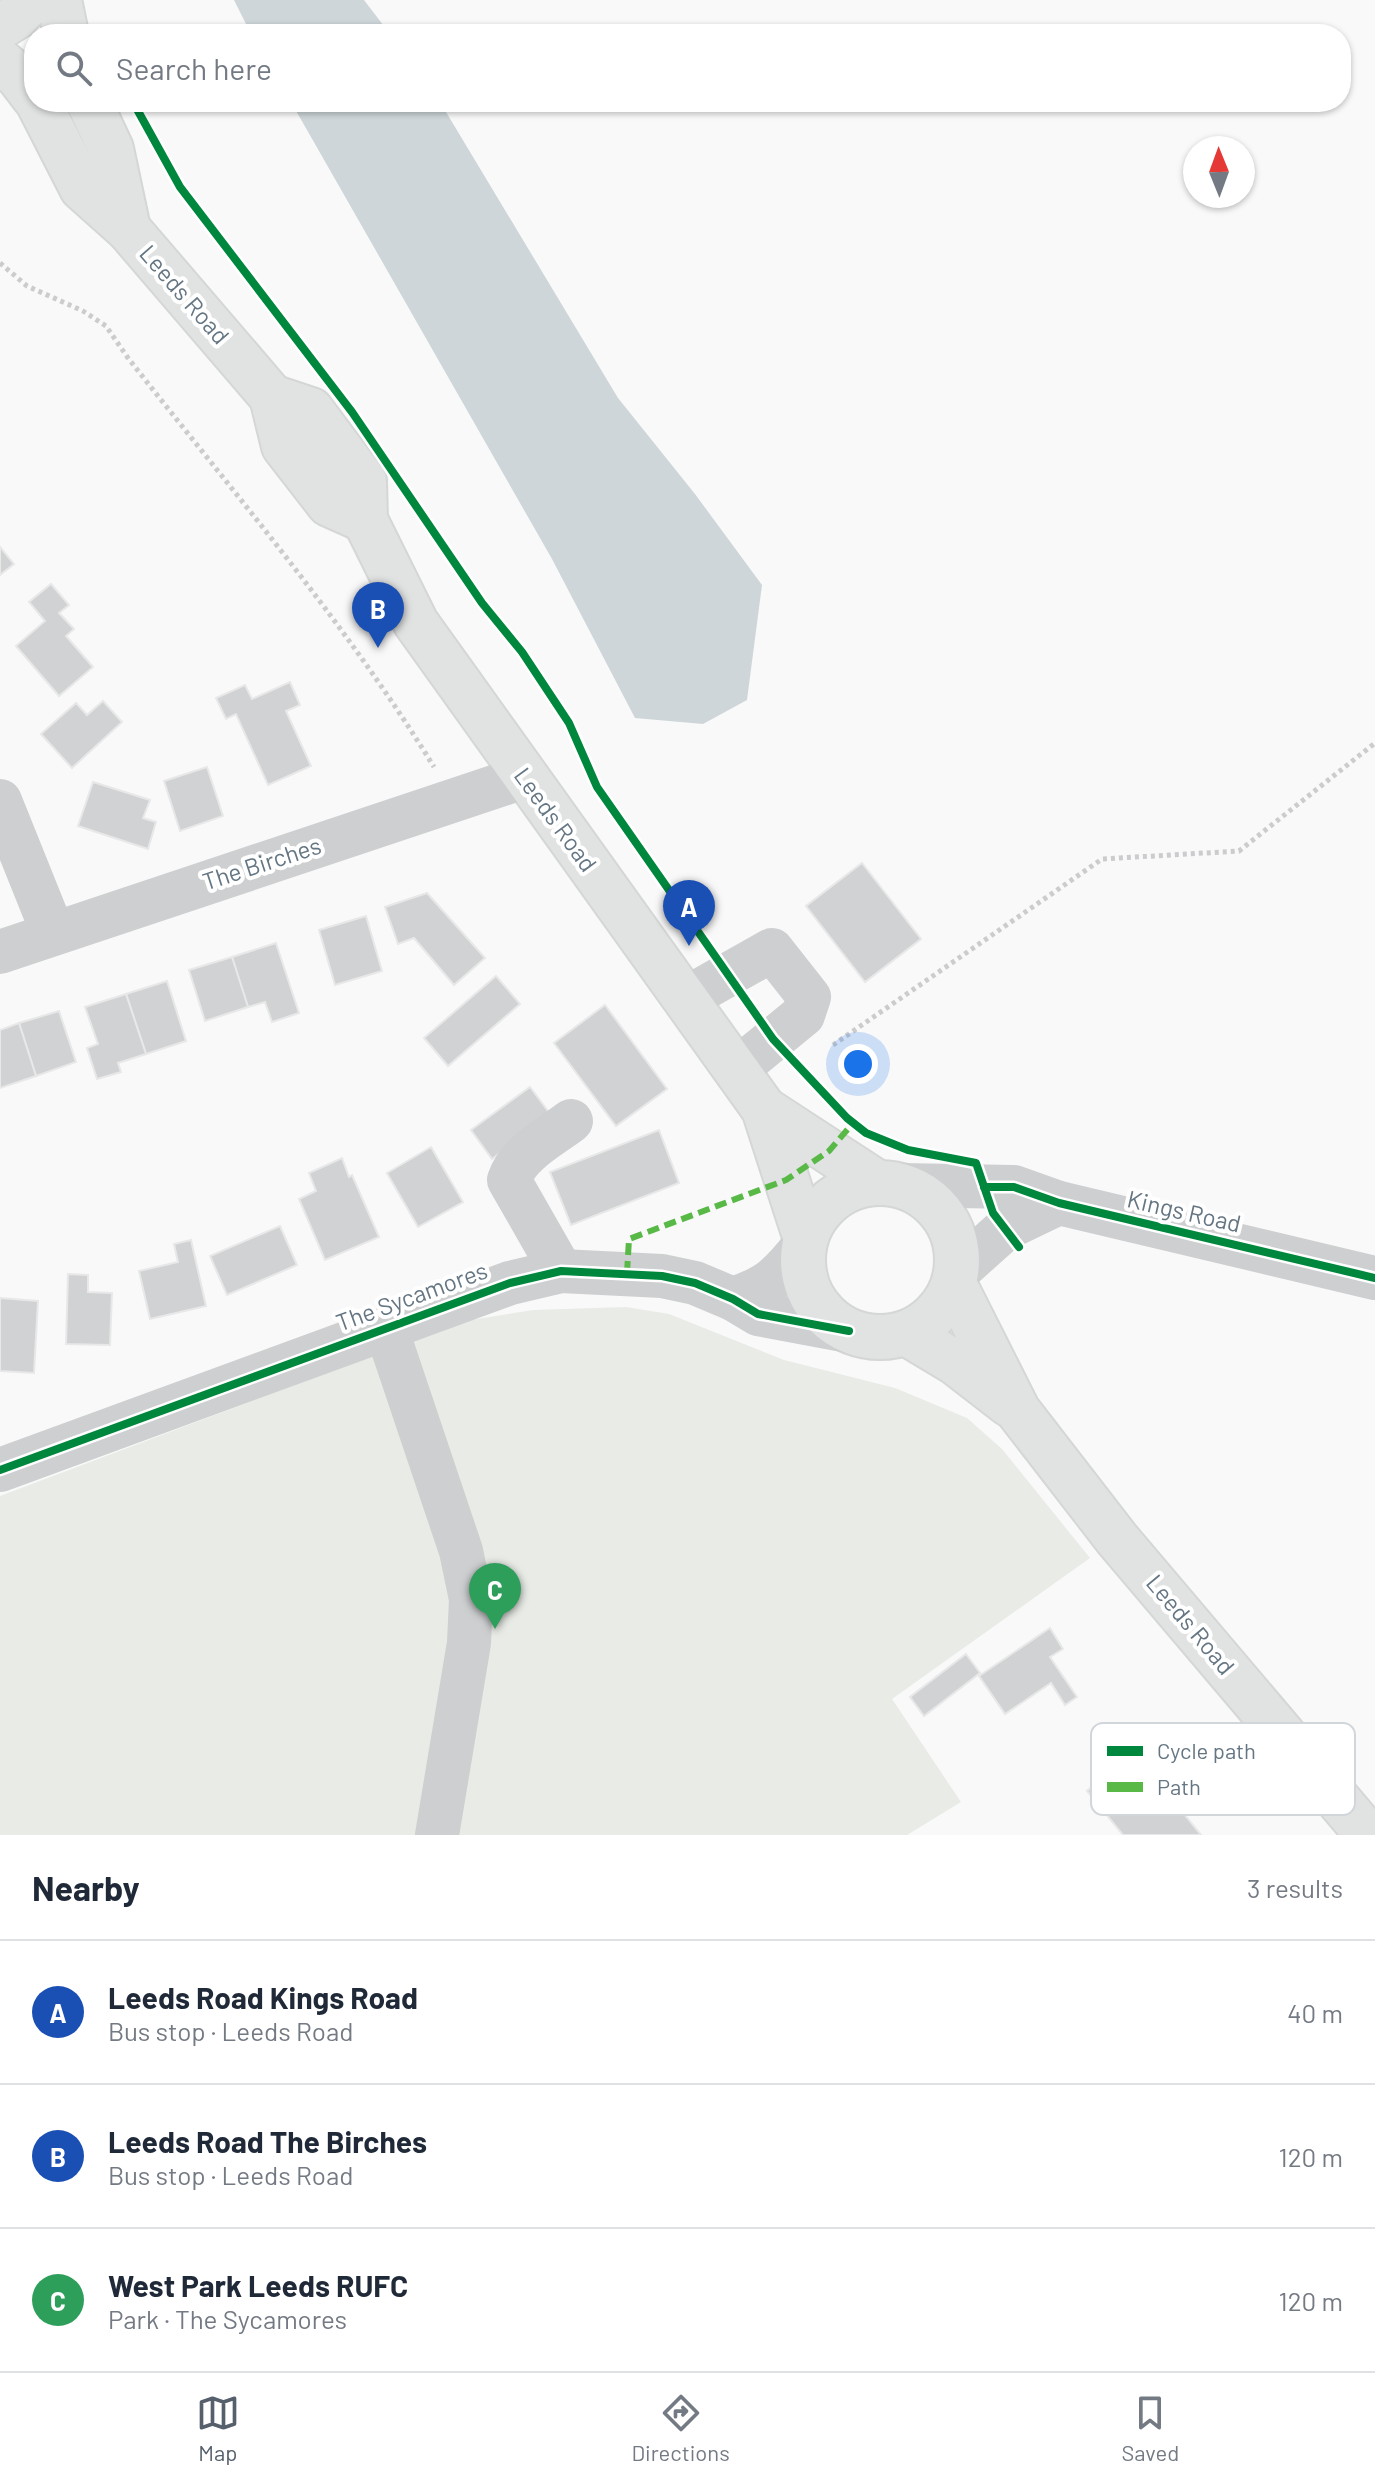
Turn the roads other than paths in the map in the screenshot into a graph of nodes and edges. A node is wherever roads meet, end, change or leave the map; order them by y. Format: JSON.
{"nodes":[{"id":1,"x":32,"y":0,"type":"edge"},
{"id":2,"x":59,"y":0,"type":"edge"},
{"id":3,"x":64,"y":24,"type":"edge"},
{"id":4,"x":0,"y":27,"type":"edge"},
{"id":5,"x":0,"y":61,"type":"edge"},
{"id":6,"x":24,"y":84,"type":"edge"},
{"id":7,"x":42,"y":112,"type":"edge"},
{"id":8,"x":94,"y":112,"type":"edge"},
{"id":9,"x":128,"y":229,"type":"junction"},
{"id":10,"x":524,"y":777,"type":"junction"},
{"id":11,"x":0,"y":801,"type":"edge"},
{"id":12,"x":53,"y":933,"type":"junction"},
{"id":13,"x":0,"y":952,"type":"edge"},
{"id":14,"x":685,"y":999,"type":"junction"},
{"id":15,"x":736,"y":1070,"type":"junction"},
{"id":16,"x":764,"y":1109,"type":"junction"},
{"id":17,"x":571,"y":1121,"type":"dead end"},
{"id":18,"x":888,"y":1184,"type":"junction"},
{"id":19,"x":1059,"y":1203,"type":"junction"},
{"id":20,"x":804,"y":1242,"type":"junction"},
{"id":21,"x":561,"y":1271,"type":"junction"},
{"id":22,"x":955,"y":1278,"type":"junction"},
{"id":23,"x":1375,"y":1278,"type":"edge"},
{"id":24,"x":733,"y":1299,"type":"junction"},
{"id":25,"x":386,"y":1328,"type":"junction"},
{"id":26,"x":849,"y":1331,"type":"junction"},
{"id":27,"x":906,"y":1333,"type":"junction"},
{"id":28,"x":1018,"y":1411,"type":"junction"},
{"id":29,"x":0,"y":1470,"type":"edge"},
{"id":30,"x":1273,"y":1723,"type":"edge"},
{"id":31,"x":1351,"y":1815,"type":"edge"},
{"id":32,"x":437,"y":1835,"type":"edge"},
{"id":33,"x":1368,"y":1835,"type":"edge"}],
"edges":[{"from":1,"to":4,"type":"highway"},
{"from":2,"to":3,"type":"highway"},
{"from":5,"to":6,"type":"highway","name":"Leeds Road"},
{"from":7,"to":9,"type":"highway","name":"Leeds Road"},
{"from":8,"to":9,"type":"highway","name":"Leeds Road"},
{"from":9,"to":10,"type":"highway","name":"Leeds Road"},
{"from":10,"to":12,"type":"street","name":"The Birches"},
{"from":10,"to":14,"type":"highway","name":"Leeds Road"},
{"from":11,"to":12,"type":"street"},
{"from":12,"to":13,"type":"street","name":"The Birches"},
{"from":14,"to":15,"type":"highway","name":"Leeds Road"},
{"from":14,"to":15,"type":"street"},
{"from":15,"to":16,"type":"highway","name":"Leeds Road"},
{"from":16,"to":18,"type":"highway","name":"Leeds Road"},
{"from":16,"to":20,"type":"highway","name":"Leeds Road"},
{"from":17,"to":21,"type":"street"},
{"from":18,"to":19,"type":"street","name":"Kings Road"},
{"from":18,"to":20,"type":"highway"},
{"from":18,"to":22,"type":"highway"},
{"from":19,"to":22,"type":"street"},
{"from":19,"to":23,"type":"street","name":"Kings Road"},
{"from":20,"to":24,"type":"street"},
{"from":20,"to":26,"type":"highway"},
{"from":21,"to":24,"type":"street","name":"The Sycamores"},
{"from":21,"to":25,"type":"street","name":"The Sycamores"},
{"from":22,"to":27,"type":"highway"},
{"from":22,"to":28,"type":"highway","name":"Leeds Road"},
{"from":24,"to":26,"type":"street","name":"The Sycamores"},
{"from":25,"to":29,"type":"street","name":"The Sycamores"},
{"from":25,"to":32,"type":"street"},
{"from":26,"to":27,"type":"highway"},
{"from":27,"to":28,"type":"highway","name":"Leeds Road"},
{"from":28,"to":30,"type":"highway","name":"Leeds Road"},
{"from":31,"to":33,"type":"highway","name":"Leeds Road"}]}
